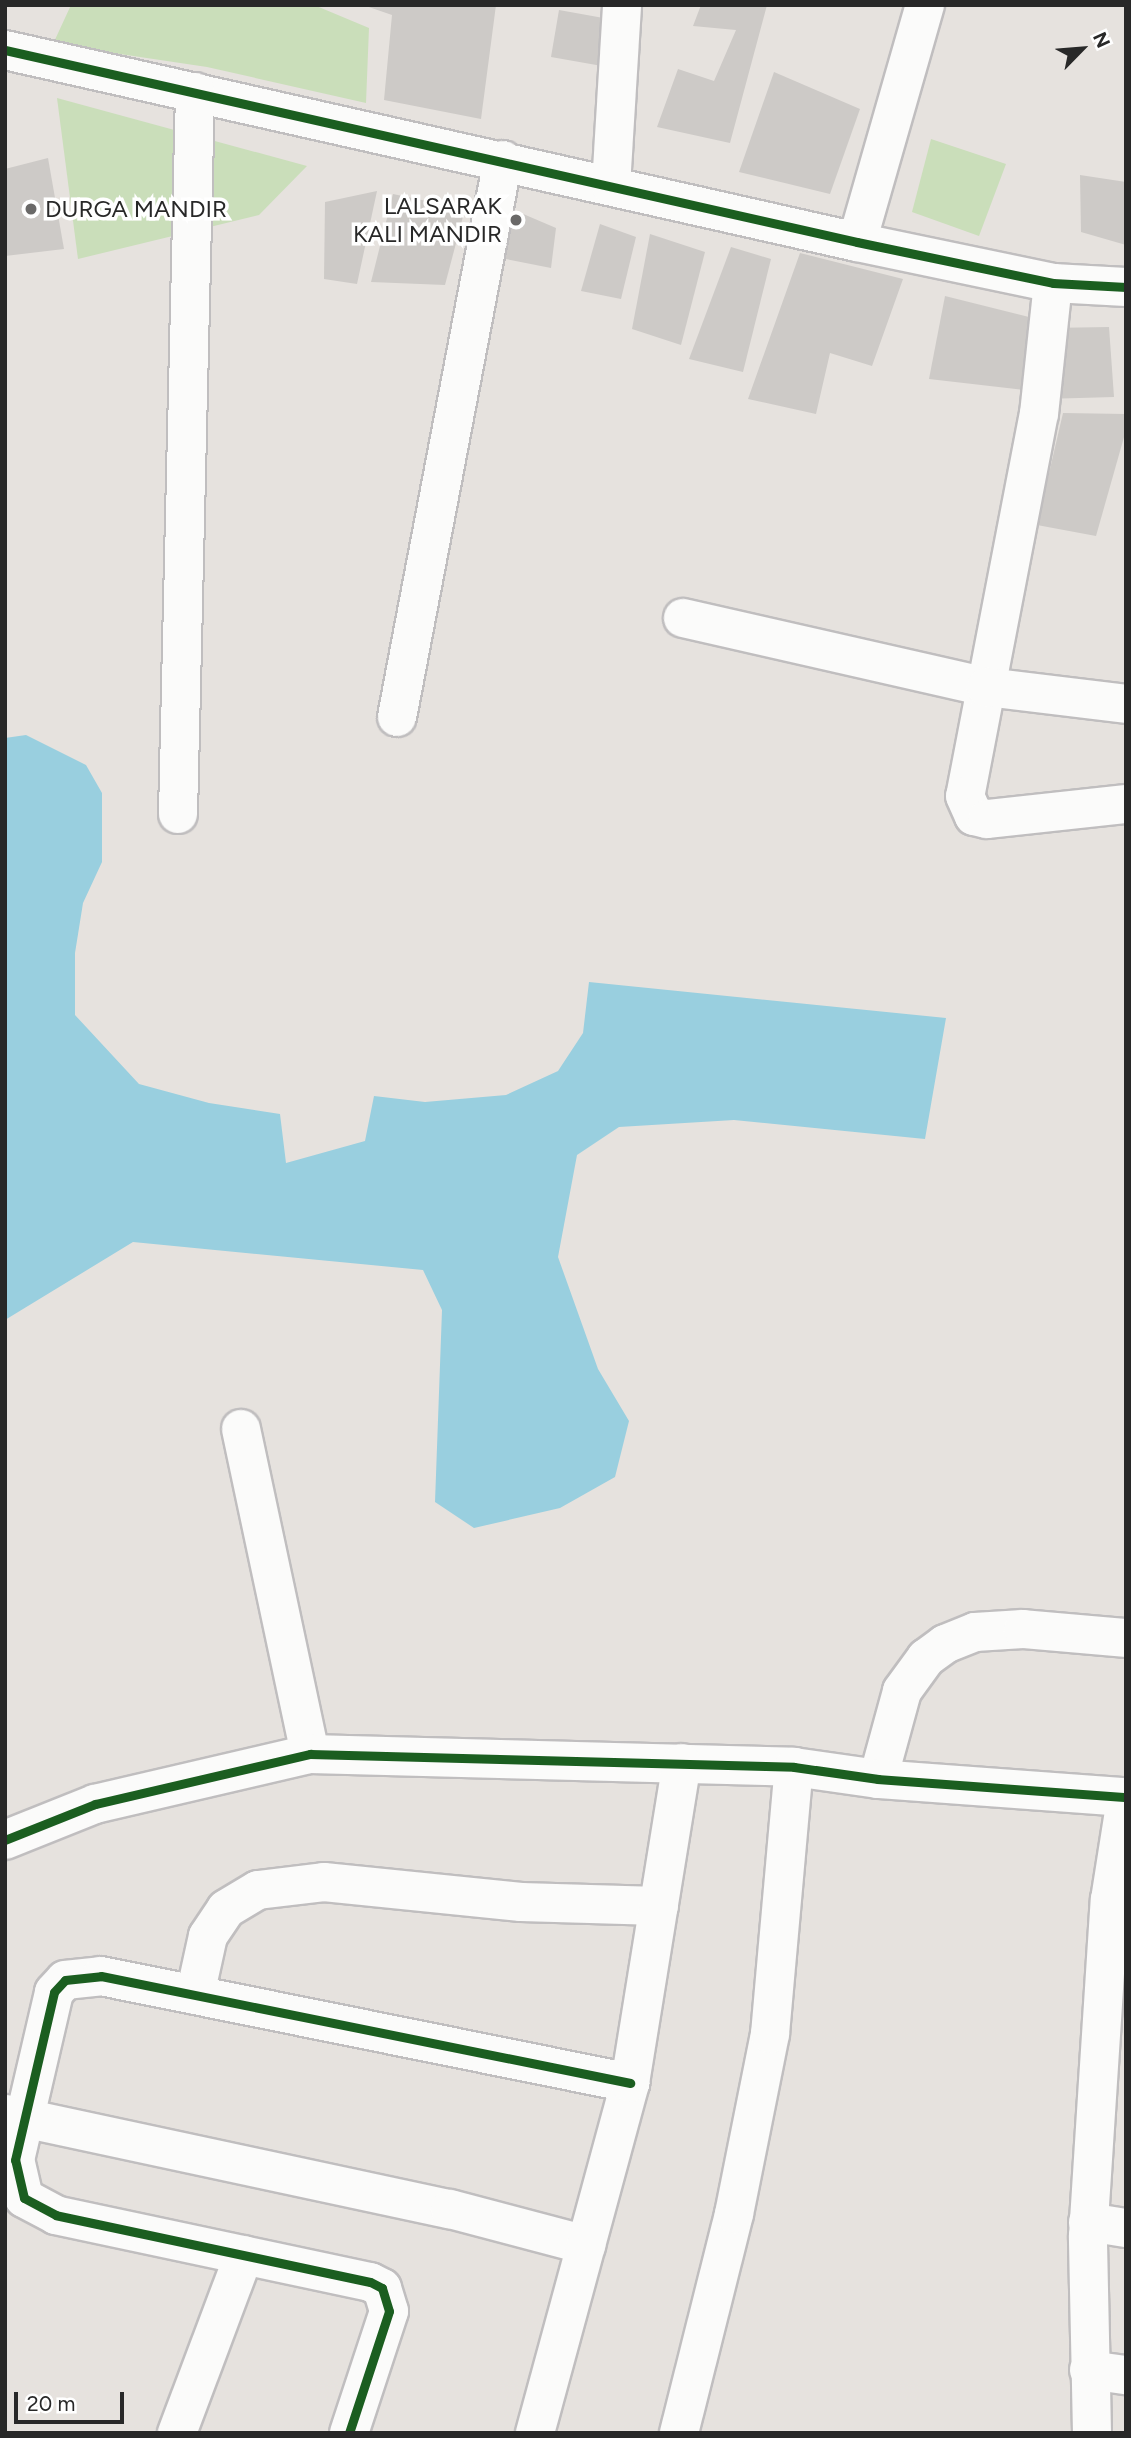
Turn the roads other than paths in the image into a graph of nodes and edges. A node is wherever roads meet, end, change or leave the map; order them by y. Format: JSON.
{"nodes":[{"id":1,"x":622,"y":5,"type":"edge"},
{"id":2,"x":925,"y":5,"type":"edge"},
{"id":3,"x":5,"y":50,"type":"edge"},
{"id":4,"x":195,"y":92,"type":"junction"},
{"id":5,"x":503,"y":160,"type":"junction"},
{"id":6,"x":611,"y":186,"type":"junction"},
{"id":7,"x":857,"y":242,"type":"junction"},
{"id":8,"x":1053,"y":283,"type":"junction"},
{"id":9,"x":1126,"y":287,"type":"edge"},
{"id":10,"x":683,"y":618,"type":"dead end"},
{"id":11,"x":986,"y":687,"type":"junction"},
{"id":12,"x":1126,"y":704,"type":"edge"},
{"id":13,"x":397,"y":717,"type":"dead end"},
{"id":14,"x":1126,"y":804,"type":"edge"},
{"id":15,"x":178,"y":814,"type":"dead end"},
{"id":16,"x":241,"y":1429,"type":"dead end"},
{"id":17,"x":1126,"y":1638,"type":"edge"},
{"id":18,"x":310,"y":1754,"type":"junction"},
{"id":19,"x":682,"y":1763,"type":"junction"},
{"id":20,"x":794,"y":1767,"type":"junction"},
{"id":21,"x":878,"y":1779,"type":"junction"},
{"id":22,"x":1126,"y":1798,"type":"edge"},
{"id":23,"x":5,"y":1840,"type":"edge"},
{"id":24,"x":659,"y":1906,"type":"junction"},
{"id":25,"x":195,"y":1995,"type":"junction"},
{"id":26,"x":629,"y":2083,"type":"junction"},
{"id":27,"x":14,"y":2116,"type":"edge"},
{"id":28,"x":1088,"y":2222,"type":"junction"},
{"id":29,"x":1126,"y":2228,"type":"edge"},
{"id":30,"x":586,"y":2245,"type":"junction"},
{"id":31,"x":244,"y":2255,"type":"junction"},
{"id":32,"x":1108,"y":2373,"type":"edge"},
{"id":33,"x":177,"y":2433,"type":"edge"},
{"id":34,"x":349,"y":2433,"type":"edge"},
{"id":35,"x":535,"y":2433,"type":"edge"},
{"id":36,"x":679,"y":2433,"type":"edge"},
{"id":37,"x":1093,"y":2433,"type":"edge"}],
"edges":[{"from":1,"to":6,"type":"street"},
{"from":2,"to":7,"type":"street"},
{"from":3,"to":4,"type":"street"},
{"from":4,"to":5,"type":"street"},
{"from":4,"to":15,"type":"street"},
{"from":5,"to":6,"type":"street"},
{"from":5,"to":13,"type":"street"},
{"from":6,"to":7,"type":"street"},
{"from":7,"to":8,"type":"street"},
{"from":8,"to":9,"type":"street"},
{"from":8,"to":11,"type":"street"},
{"from":10,"to":11,"type":"street"},
{"from":11,"to":12,"type":"street"},
{"from":11,"to":14,"type":"street"},
{"from":16,"to":18,"type":"street"},
{"from":17,"to":21,"type":"street"},
{"from":18,"to":19,"type":"street"},
{"from":18,"to":23,"type":"street"},
{"from":19,"to":20,"type":"street"},
{"from":19,"to":24,"type":"street"},
{"from":20,"to":21,"type":"street"},
{"from":20,"to":36,"type":"street"},
{"from":21,"to":22,"type":"street"},
{"from":22,"to":28,"type":"street"},
{"from":24,"to":25,"type":"street"},
{"from":24,"to":26,"type":"street"},
{"from":25,"to":26,"type":"street"},
{"from":25,"to":27,"type":"street"},
{"from":26,"to":30,"type":"street"},
{"from":27,"to":30,"type":"street"},
{"from":27,"to":31,"type":"street"},
{"from":28,"to":29,"type":"street"},
{"from":28,"to":32,"type":"street"},
{"from":30,"to":35,"type":"street"},
{"from":31,"to":33,"type":"street"},
{"from":31,"to":34,"type":"street"},
{"from":32,"to":37,"type":"street"}]}
